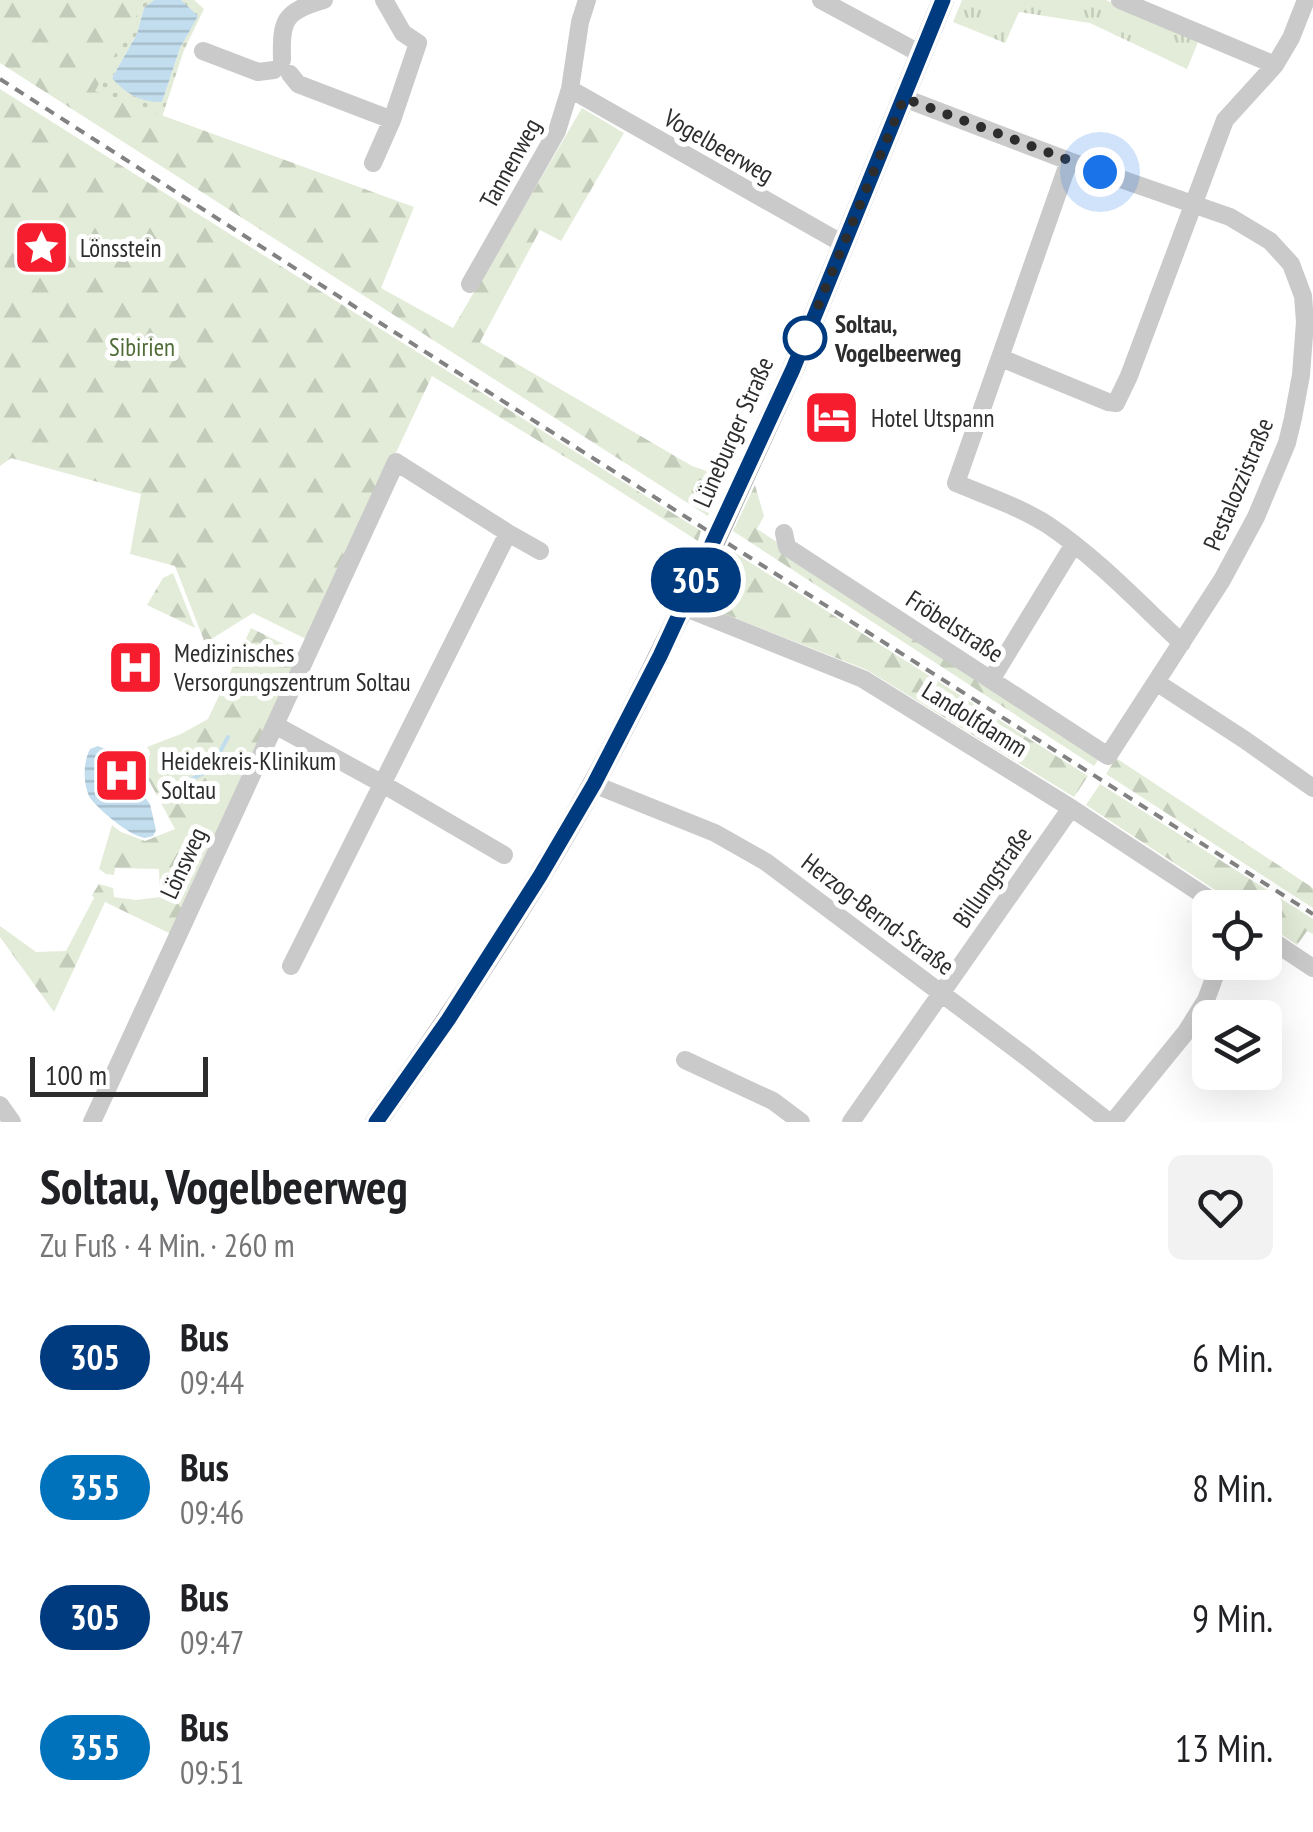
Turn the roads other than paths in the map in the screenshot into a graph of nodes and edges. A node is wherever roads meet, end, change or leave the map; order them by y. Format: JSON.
{"nodes":[{"id":1,"x":324,"y":0,"type":"edge"},
{"id":2,"x":384,"y":0,"type":"edge"},
{"id":3,"x":586,"y":0,"type":"edge"},
{"id":4,"x":821,"y":0,"type":"edge"},
{"id":5,"x":943,"y":0,"type":"edge"},
{"id":6,"x":1120,"y":0,"type":"edge"},
{"id":7,"x":1306,"y":0,"type":"edge"},
{"id":8,"x":203,"y":51,"type":"dead end"},
{"id":9,"x":921,"y":54,"type":"junction"},
{"id":10,"x":1275,"y":65,"type":"junction"},
{"id":11,"x":282,"y":68,"type":"junction"},
{"id":12,"x":570,"y":89,"type":"junction"},
{"id":13,"x":904,"y":98,"type":"junction"},
{"id":14,"x":392,"y":120,"type":"junction"},
{"id":15,"x":1070,"y":161,"type":"junction"},
{"id":16,"x":374,"y":163,"type":"dead end"},
{"id":17,"x":1193,"y":204,"type":"junction"},
{"id":18,"x":844,"y":244,"type":"junction"},
{"id":19,"x":470,"y":284,"type":"dead end"},
{"id":20,"x":1309,"y":323,"type":"edge"},
{"id":21,"x":1001,"y":358,"type":"junction"},
{"id":22,"x":508,"y":533,"type":"junction"},
{"id":23,"x":784,"y":533,"type":"dead end"},
{"id":24,"x":1074,"y":544,"type":"junction"},
{"id":25,"x":540,"y":551,"type":"dead end"},
{"id":26,"x":683,"y":608,"type":"junction"},
{"id":27,"x":1182,"y":643,"type":"junction"},
{"id":28,"x":991,"y":680,"type":"junction"},
{"id":29,"x":1156,"y":682,"type":"junction"},
{"id":30,"x":275,"y":725,"type":"junction"},
{"id":31,"x":1108,"y":756,"type":"joint"},
{"id":32,"x":1310,"y":780,"type":"edge"},
{"id":33,"x":381,"y":783,"type":"junction"},
{"id":34,"x":594,"y":784,"type":"junction"},
{"id":35,"x":1071,"y":808,"type":"junction"},
{"id":36,"x":504,"y":855,"type":"dead end"},
{"id":37,"x":1196,"y":890,"type":"edge"},
{"id":38,"x":1282,"y":947,"type":"edge"},
{"id":39,"x":291,"y":966,"type":"dead end"},
{"id":40,"x":1313,"y":968,"type":"edge"},
{"id":41,"x":1213,"y":980,"type":"edge"},
{"id":42,"x":942,"y":993,"type":"junction"},
{"id":43,"x":685,"y":1060,"type":"dead end"},
{"id":44,"x":0,"y":1105,"type":"edge"},
{"id":45,"x":12,"y":1122,"type":"edge"},
{"id":46,"x":92,"y":1122,"type":"edge"},
{"id":47,"x":376,"y":1122,"type":"edge"},
{"id":48,"x":801,"y":1122,"type":"edge"},
{"id":49,"x":851,"y":1122,"type":"edge"},
{"id":50,"x":1111,"y":1122,"type":"edge"}],
"edges":[{"from":1,"to":11,"type":"street"},
{"from":2,"to":14,"type":"street"},
{"from":3,"to":12,"type":"street","name":"Tannenweg"},
{"from":4,"to":9,"type":"street"},
{"from":5,"to":9,"type":"main road","name":"Lüneburger Straße"},
{"from":6,"to":10,"type":"street"},
{"from":7,"to":10,"type":"street"},
{"from":8,"to":11,"type":"street"},
{"from":9,"to":13,"type":"main road","name":"Lüneburger Straße"},
{"from":10,"to":17,"type":"street"},
{"from":11,"to":14,"type":"street"},
{"from":12,"to":18,"type":"street","name":"Vogelbeerweg"},
{"from":12,"to":19,"type":"street","name":"Tannenweg"},
{"from":13,"to":15,"type":"street","name":"Pestalozzistraße"},
{"from":13,"to":18,"type":"main road","name":"Lüneburger Straße"},
{"from":14,"to":16,"type":"street"},
{"from":15,"to":17,"type":"street","name":"Pestalozzistraße"},
{"from":15,"to":21,"type":"street"},
{"from":17,"to":20,"type":"street","name":"Pestalozzistraße"},
{"from":17,"to":21,"type":"street"},
{"from":18,"to":26,"type":"main road","name":"Lüneburger Straße","bridge":true},
{"from":20,"to":27,"type":"street","name":"Pestalozzistraße"},
{"from":21,"to":24,"type":"street"},
{"from":22,"to":25,"type":"street"},
{"from":22,"to":30,"type":"street","name":"Lönsweg"},
{"from":22,"to":33,"type":"street"},
{"from":23,"to":28,"type":"street","name":"Fröbelstraße"},
{"from":24,"to":27,"type":"street"},
{"from":24,"to":28,"type":"street"},
{"from":26,"to":34,"type":"main road","name":"Lüneburger Straße"},
{"from":26,"to":35,"type":"street","name":"Landolfdamm"},
{"from":27,"to":29,"type":"street","name":"Pestalozzistraße"},
{"from":28,"to":31,"type":"street","name":"Fröbelstraße"},
{"from":29,"to":31,"type":"street","name":"Pestalozzistraße"},
{"from":29,"to":32,"type":"street"},
{"from":30,"to":33,"type":"street"},
{"from":30,"to":46,"type":"street","name":"Lönsweg"},
{"from":33,"to":36,"type":"street"},
{"from":33,"to":39,"type":"street"},
{"from":34,"to":42,"type":"street","name":"Herzog-Bernd-Straße"},
{"from":34,"to":47,"type":"main road","name":"Lüneburger Straße"},
{"from":35,"to":37,"type":"street","name":"Landolfdamm"},
{"from":35,"to":42,"type":"street","name":"Billungstraße"},
{"from":38,"to":40,"type":"street"},
{"from":41,"to":50,"type":"street"},
{"from":42,"to":49,"type":"street","name":"Billungstraße"},
{"from":42,"to":50,"type":"street","name":"Herzog-Bernd-Straße"},
{"from":43,"to":48,"type":"street"},
{"from":44,"to":45,"type":"street"}]}
